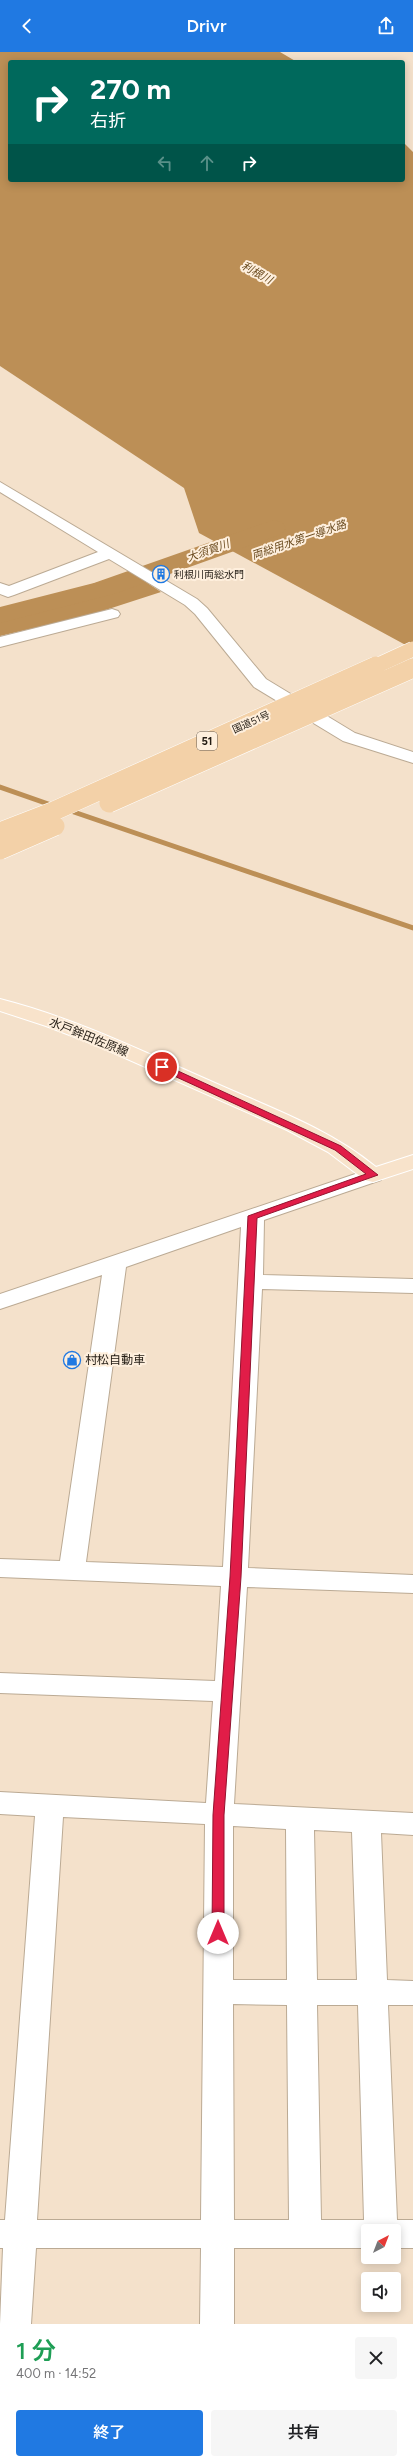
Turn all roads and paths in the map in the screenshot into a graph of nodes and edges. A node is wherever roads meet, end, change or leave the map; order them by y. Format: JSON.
{"nodes":[{"id":1,"x":0,"y":486,"type":"edge"},
{"id":2,"x":111,"y":553,"type":"junction"},
{"id":3,"x":0,"y":588,"type":"edge"},
{"id":4,"x":112,"y":614,"type":"dead end"},
{"id":5,"x":0,"y":642,"type":"edge"},
{"id":6,"x":413,"y":649,"type":"edge"},
{"id":7,"x":413,"y":668,"type":"edge"},
{"id":8,"x":413,"y":758,"type":"edge"},
{"id":9,"x":0,"y":832,"type":"edge"},
{"id":10,"x":0,"y":850,"type":"edge"},
{"id":11,"x":0,"y":1005,"type":"edge"},
{"id":12,"x":413,"y":1162,"type":"edge"},
{"id":13,"x":373,"y":1175,"type":"junction"},
{"id":14,"x":253,"y":1216,"type":"junction"},
{"id":15,"x":115,"y":1262,"type":"junction"},
{"id":16,"x":251,"y":1282,"type":"junction"},
{"id":17,"x":413,"y":1286,"type":"edge"},
{"id":18,"x":0,"y":1302,"type":"edge"},
{"id":19,"x":0,"y":1568,"type":"edge"},
{"id":20,"x":72,"y":1571,"type":"junction"},
{"id":21,"x":235,"y":1577,"type":"junction"},
{"id":22,"x":413,"y":1584,"type":"edge"},
{"id":23,"x":0,"y":1684,"type":"edge"},
{"id":24,"x":227,"y":1691,"type":"junction"},
{"id":25,"x":0,"y":1804,"type":"edge"},
{"id":26,"x":50,"y":1806,"type":"junction"},
{"id":27,"x":218,"y":1815,"type":"junction"},
{"id":28,"x":300,"y":1819,"type":"junction"},
{"id":29,"x":366,"y":1822,"type":"junction"},
{"id":30,"x":413,"y":1824,"type":"edge"},
{"id":31,"x":217,"y":1992,"type":"junction"},
{"id":32,"x":302,"y":1992,"type":"junction"},
{"id":33,"x":372,"y":1993,"type":"junction"},
{"id":34,"x":413,"y":1993,"type":"edge"},
{"id":35,"x":381,"y":2224,"type":"edge"},
{"id":36,"x":10,"y":2234,"type":"edge"},
{"id":37,"x":217,"y":2234,"type":"junction"},
{"id":38,"x":305,"y":2234,"type":"junction"},
{"id":39,"x":361,"y":2234,"type":"edge"},
{"id":40,"x":401,"y":2234,"type":"edge"},
{"id":41,"x":413,"y":2234,"type":"edge"},
{"id":42,"x":14,"y":2324,"type":"edge"},
{"id":43,"x":217,"y":2324,"type":"edge"}],
"edges":[{"from":1,"to":2,"type":"street"},
{"from":2,"to":3,"type":"street"},
{"from":2,"to":8,"type":"street"},
{"from":4,"to":5,"type":"street"},
{"from":6,"to":9,"type":"highway","name":"国道51号","number":"51","bridge":true},
{"from":7,"to":10,"type":"highway","name":"国道51号","number":"51","bridge":true},
{"from":11,"to":13,"type":"main road","name":"水戸鉾田佐原線"},
{"from":12,"to":13,"type":"main road"},
{"from":13,"to":14,"type":"street"},
{"from":14,"to":15,"type":"street"},
{"from":14,"to":16,"type":"street"},
{"from":15,"to":18,"type":"street"},
{"from":15,"to":20,"type":"street"},
{"from":16,"to":17,"type":"street"},
{"from":16,"to":21,"type":"street"},
{"from":19,"to":20,"type":"street"},
{"from":20,"to":21,"type":"street"},
{"from":21,"to":22,"type":"street"},
{"from":21,"to":24,"type":"street"},
{"from":23,"to":24,"type":"street"},
{"from":24,"to":27,"type":"street"},
{"from":25,"to":26,"type":"street"},
{"from":26,"to":27,"type":"street"},
{"from":26,"to":36,"type":"street"},
{"from":27,"to":28,"type":"street"},
{"from":27,"to":31,"type":"street"},
{"from":28,"to":29,"type":"street"},
{"from":28,"to":32,"type":"street"},
{"from":29,"to":30,"type":"street"},
{"from":29,"to":33,"type":"street"},
{"from":31,"to":32,"type":"street"},
{"from":31,"to":37,"type":"street"},
{"from":32,"to":33,"type":"street"},
{"from":32,"to":38,"type":"street"},
{"from":33,"to":34,"type":"street"},
{"from":33,"to":35,"type":"street"},
{"from":36,"to":37,"type":"street"},
{"from":36,"to":42,"type":"street"},
{"from":37,"to":38,"type":"street"},
{"from":37,"to":43,"type":"street"},
{"from":38,"to":39,"type":"street"},
{"from":40,"to":41,"type":"street"}]}
